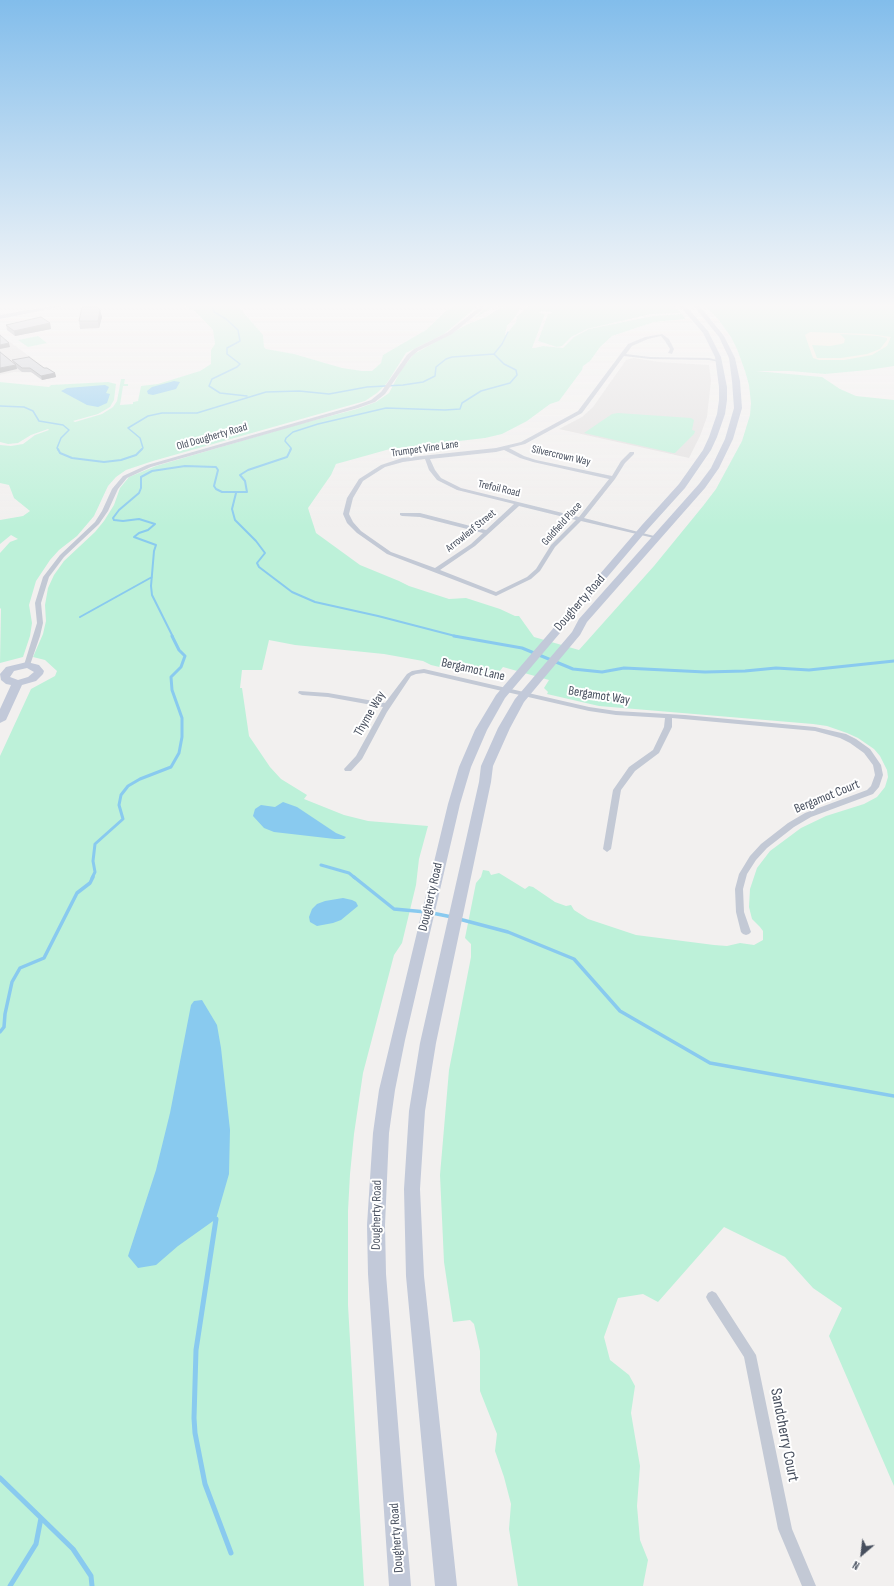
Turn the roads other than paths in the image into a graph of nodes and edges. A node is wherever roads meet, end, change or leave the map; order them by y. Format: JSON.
{"nodes":[{"id":1,"x":393,"y":379,"type":"edge"},
{"id":2,"x":604,"y":379,"type":"edge"},
{"id":3,"x":722,"y":379,"type":"edge"},
{"id":4,"x":736,"y":379,"type":"edge"},
{"id":5,"x":505,"y":448,"type":"junction"},
{"id":6,"x":632,"y":453,"type":"dead end"},
{"id":7,"x":427,"y":457,"type":"junction"},
{"id":8,"x":613,"y":478,"type":"junction"},
{"id":9,"x":518,"y":504,"type":"junction"},
{"id":10,"x":402,"y":514,"type":"dead end"},
{"id":11,"x":581,"y":519,"type":"junction"},
{"id":12,"x":488,"y":532,"type":"junction"},
{"id":13,"x":641,"y":532,"type":"junction"},
{"id":14,"x":658,"y":536,"type":"junction"},
{"id":15,"x":435,"y":571,"type":"junction"},
{"id":16,"x":496,"y":594,"type":"joint"},
{"id":17,"x":27,"y":665,"type":"junction"},
{"id":18,"x":414,"y":672,"type":"joint"},
{"id":19,"x":3,"y":674,"type":"edge"},
{"id":20,"x":18,"y":683,"type":"junction"},
{"id":21,"x":506,"y":690,"type":"junction"},
{"id":22,"x":302,"y":693,"type":"dead end"},
{"id":23,"x":526,"y":694,"type":"junction"},
{"id":24,"x":387,"y":706,"type":"junction"},
{"id":25,"x":669,"y":716,"type":"junction"},
{"id":26,"x":0,"y":720,"type":"edge"},
{"id":27,"x":348,"y":768,"type":"dead end"},
{"id":28,"x":606,"y":849,"type":"dead end"},
{"id":29,"x":746,"y":932,"type":"dead end"},
{"id":30,"x":712,"y":1297,"type":"dead end"},
{"id":31,"x":400,"y":1586,"type":"edge"},
{"id":32,"x":446,"y":1586,"type":"edge"},
{"id":33,"x":809,"y":1586,"type":"edge"}],
"edges":[{"from":1,"to":17,"type":"street","name":"Old Dougherty Road"},
{"from":2,"to":5,"type":"street","name":"Trumpet Vine Lane"},
{"from":3,"to":13,"type":"main road","name":"Dougherty Road"},
{"from":4,"to":14,"type":"main road","name":"Dougherty Road"},
{"from":5,"to":7,"type":"street","name":"Trumpet Vine Lane"},
{"from":5,"to":8,"type":"street","name":"Silvercrown Way"},
{"from":6,"to":8,"type":"street","name":"Goldfield Place"},
{"from":7,"to":9,"type":"street","name":"Trefoil Road"},
{"from":7,"to":15,"type":"street","name":"Trumpet Vine Lane"},
{"from":8,"to":11,"type":"street","name":"Goldfield Place"},
{"from":9,"to":11,"type":"street","name":"Trefoil Road"},
{"from":9,"to":12,"type":"street","name":"Arrowleaf Street"},
{"from":10,"to":12,"type":"street"},
{"from":11,"to":13,"type":"street","name":"Trefoil Road"},
{"from":11,"to":16,"type":"street","name":"Goldfield Place"},
{"from":12,"to":15,"type":"street","name":"Arrowleaf Street"},
{"from":13,"to":14,"type":"street","name":"Trefoil Road"},
{"from":13,"to":21,"type":"main road","name":"Dougherty Road"},
{"from":14,"to":23,"type":"main road","name":"Dougherty Road"},
{"from":15,"to":16,"type":"street","name":"Trumpet Vine Lane"},
{"from":17,"to":19,"type":"main road"},
{"from":17,"to":20,"type":"main road"},
{"from":18,"to":21,"type":"street","name":"Bergamot Lane"},
{"from":18,"to":24,"type":"street","name":"Thyme Way"},
{"from":19,"to":20,"type":"main road"},
{"from":20,"to":26,"type":"main road"},
{"from":21,"to":23,"type":"street","name":"Bergamot Lane"},
{"from":21,"to":31,"type":"main road","name":"Dougherty Road"},
{"from":22,"to":24,"type":"street"},
{"from":23,"to":25,"type":"street","name":"Bergamot Way"},
{"from":23,"to":32,"type":"main road","name":"Dougherty Road"},
{"from":24,"to":27,"type":"street","name":"Thyme Way"},
{"from":25,"to":28,"type":"street"},
{"from":25,"to":29,"type":"street","name":"Bergamot Court"},
{"from":30,"to":33,"type":"street","name":"Sandcherry Court"}]}
